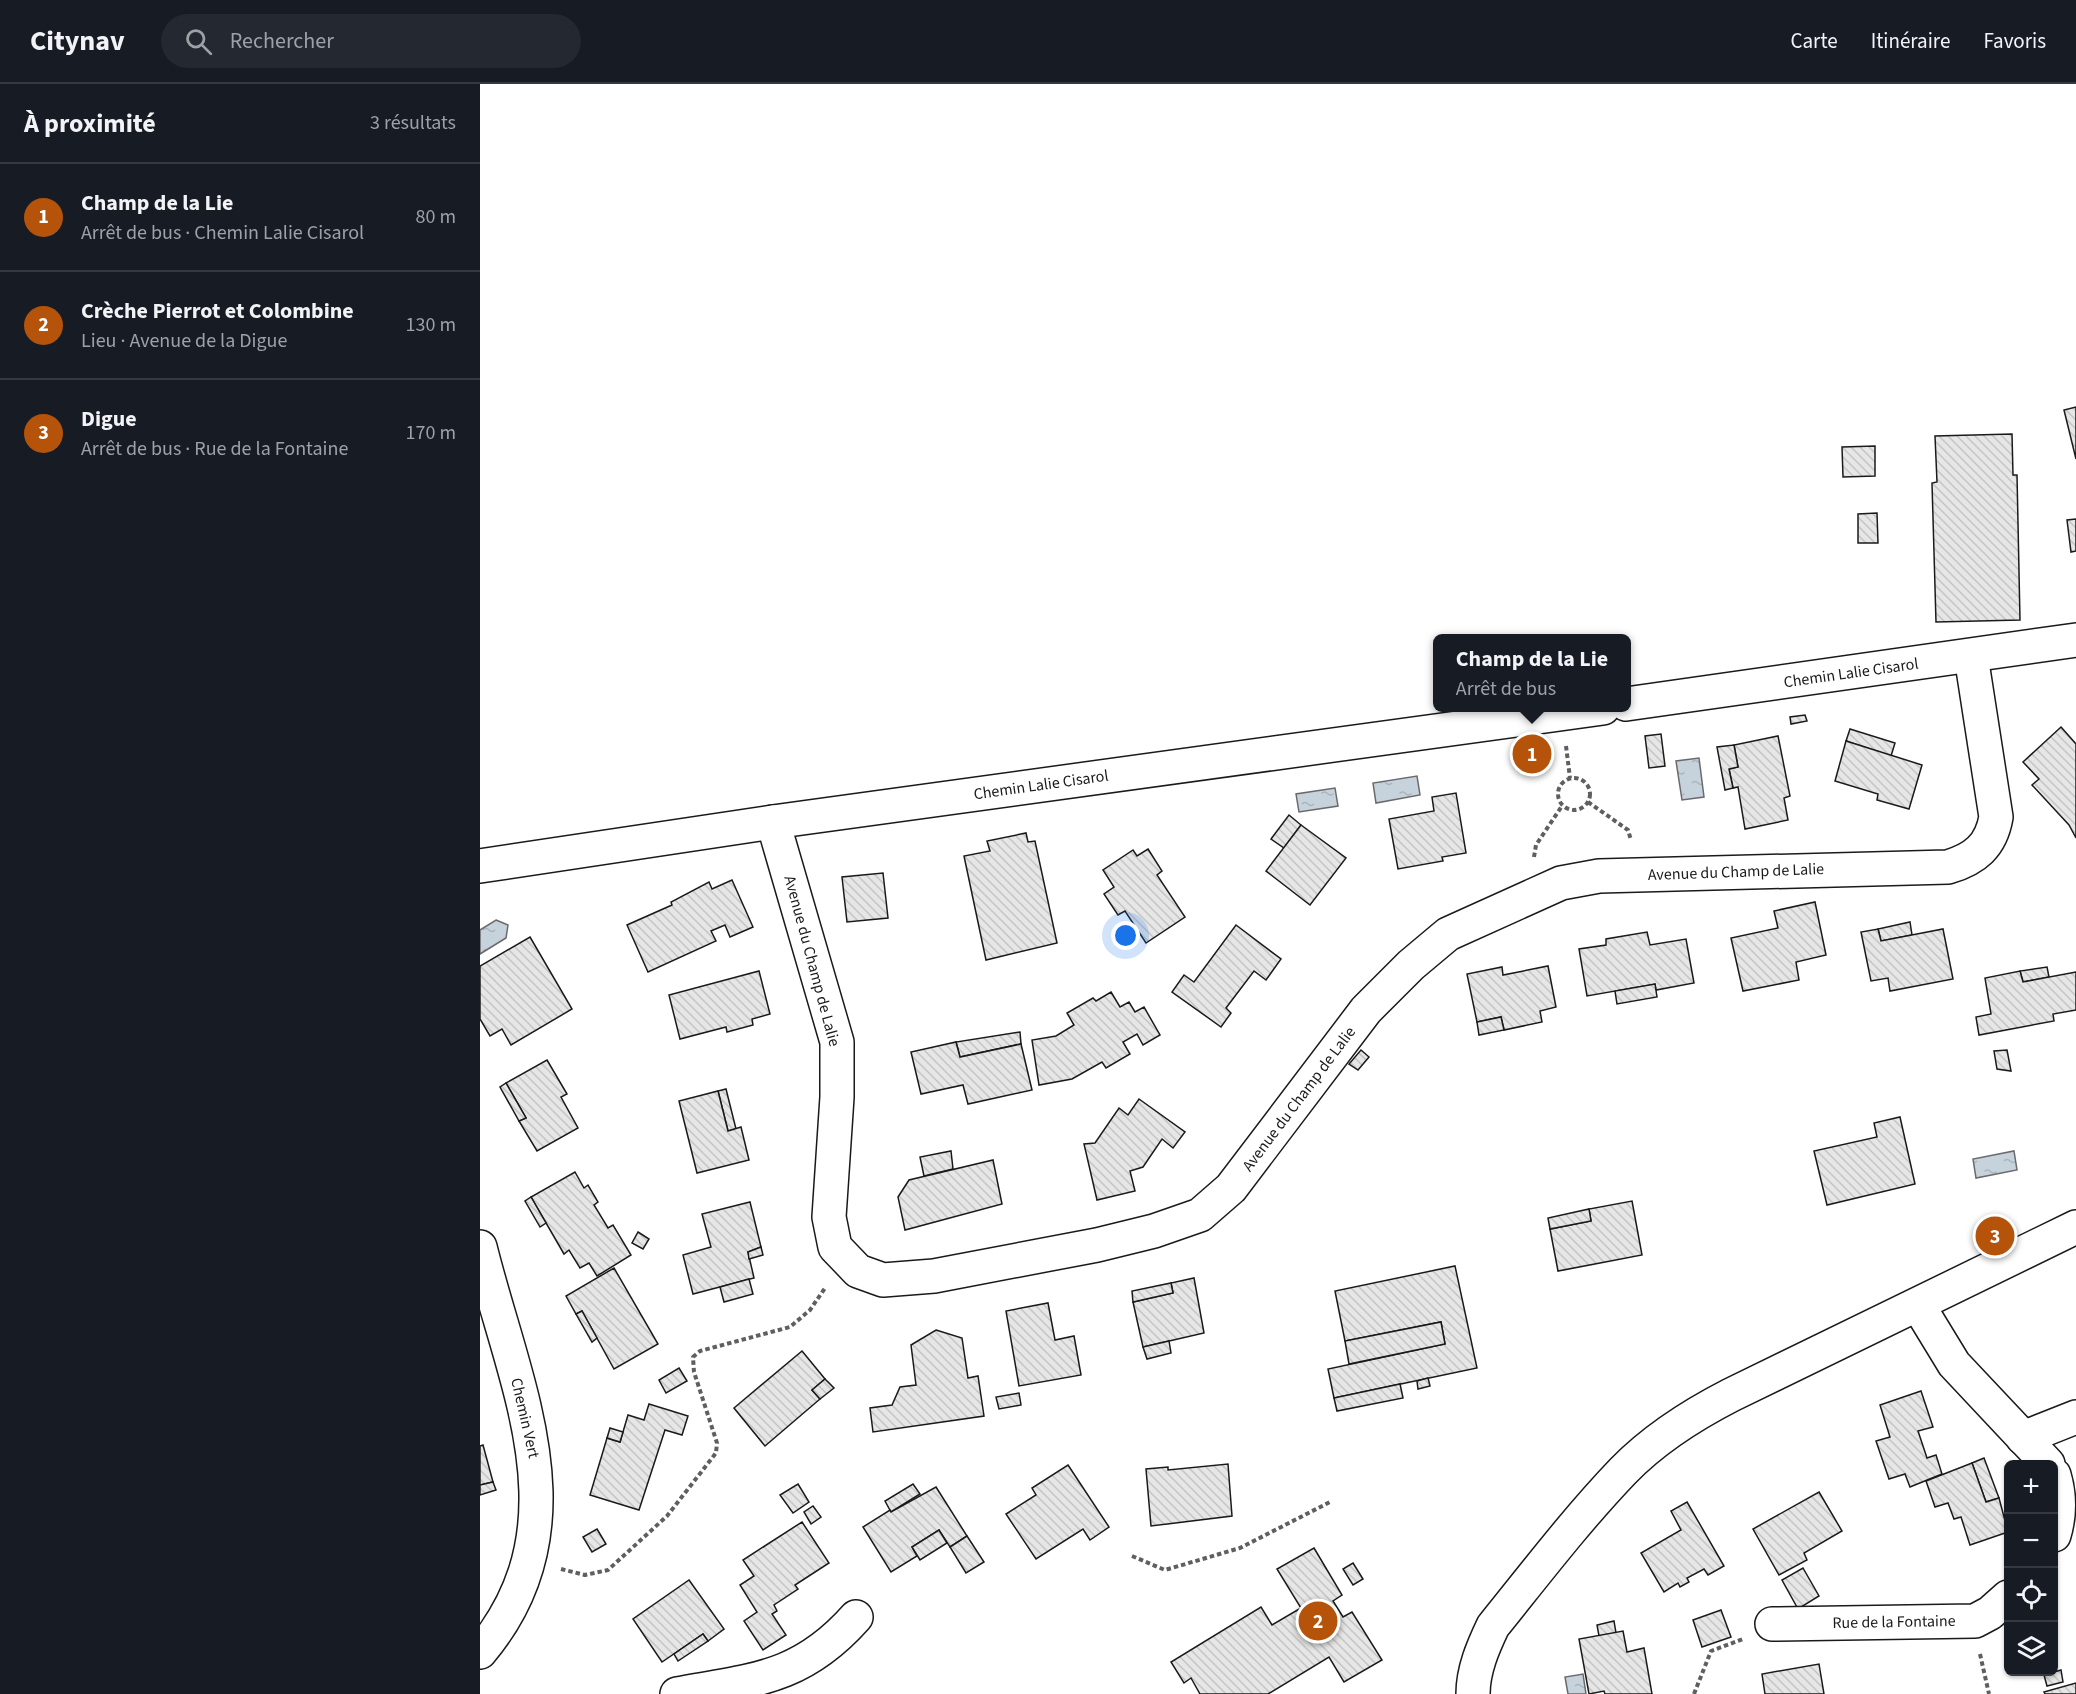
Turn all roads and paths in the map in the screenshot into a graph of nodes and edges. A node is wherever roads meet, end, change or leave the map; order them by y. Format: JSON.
{"nodes":[{"id":1,"x":2076,"y":640,"type":"edge"},
{"id":2,"x":1971,"y":656,"type":"junction"},
{"id":3,"x":1631,"y":703,"type":"edge"},
{"id":4,"x":1574,"y":712,"type":"edge"},
{"id":5,"x":1587,"y":802,"type":"junction"},
{"id":6,"x":1562,"y":806,"type":"junction"},
{"id":7,"x":773,"y":822,"type":"junction"},
{"id":8,"x":480,"y":866,"type":"edge"},
{"id":9,"x":1644,"y":875,"type":"junction"},
{"id":10,"x":1527,"y":899,"type":"junction"},
{"id":11,"x":2076,"y":1227,"type":"edge"},
{"id":12,"x":480,"y":1247,"type":"edge"},
{"id":13,"x":846,"y":1258,"type":"junction"},
{"id":14,"x":1918,"y":1305,"type":"junction"},
{"id":15,"x":2076,"y":1417,"type":"edge"},
{"id":16,"x":2023,"y":1438,"type":"junction"},
{"id":17,"x":2044,"y":1460,"type":"edge"},
{"id":18,"x":2058,"y":1487,"type":"edge"},
{"id":19,"x":1332,"y":1501,"type":"dead end"},
{"id":20,"x":2058,"y":1522,"type":"edge"},
{"id":21,"x":1132,"y":1556,"type":"dead end"},
{"id":22,"x":530,"y":1561,"type":"junction"},
{"id":23,"x":2004,"y":1601,"type":"edge"},
{"id":24,"x":856,"y":1617,"type":"dead end"},
{"id":25,"x":1772,"y":1624,"type":"joint"},
{"id":26,"x":480,"y":1652,"type":"edge"},
{"id":27,"x":677,"y":1694,"type":"edge"},
{"id":28,"x":1473,"y":1694,"type":"edge"},
{"id":29,"x":1694,"y":1694,"type":"edge"}],
"edges":[{"from":1,"to":2,"type":"street","name":"Chemin Lalie Cisarol"},
{"from":2,"to":3,"type":"street","name":"Chemin Lalie Cisarol"},
{"from":2,"to":9,"type":"street","name":"Avenue du Champ de Lalie"},
{"from":4,"to":7,"type":"street","name":"Chemin Lalie Cisarol"},
{"from":5,"to":6,"type":"path"},
{"from":5,"to":6,"type":"path"},
{"from":5,"to":9,"type":"path"},
{"from":6,"to":10,"type":"path"},
{"from":7,"to":8,"type":"street","name":"Chemin Lalie Cisarol"},
{"from":7,"to":13,"type":"street","name":"Avenue du Champ de Lalie"},
{"from":9,"to":10,"type":"street","name":"Avenue du Champ de Lalie"},
{"from":10,"to":13,"type":"street","name":"Avenue du Champ de Lalie"},
{"from":11,"to":14,"type":"street"},
{"from":12,"to":22,"type":"street","name":"Chemin Vert"},
{"from":13,"to":22,"type":"path"},
{"from":14,"to":16,"type":"street"},
{"from":14,"to":28,"type":"street"},
{"from":15,"to":16,"type":"street"},
{"from":16,"to":17,"type":"street"},
{"from":18,"to":20,"type":"street"},
{"from":19,"to":21,"type":"path"},
{"from":22,"to":26,"type":"street","name":"Chemin Vert"},
{"from":23,"to":25,"type":"street","name":"Rue de la Fontaine"},
{"from":24,"to":27,"type":"street"},
{"from":25,"to":29,"type":"path"}]}
